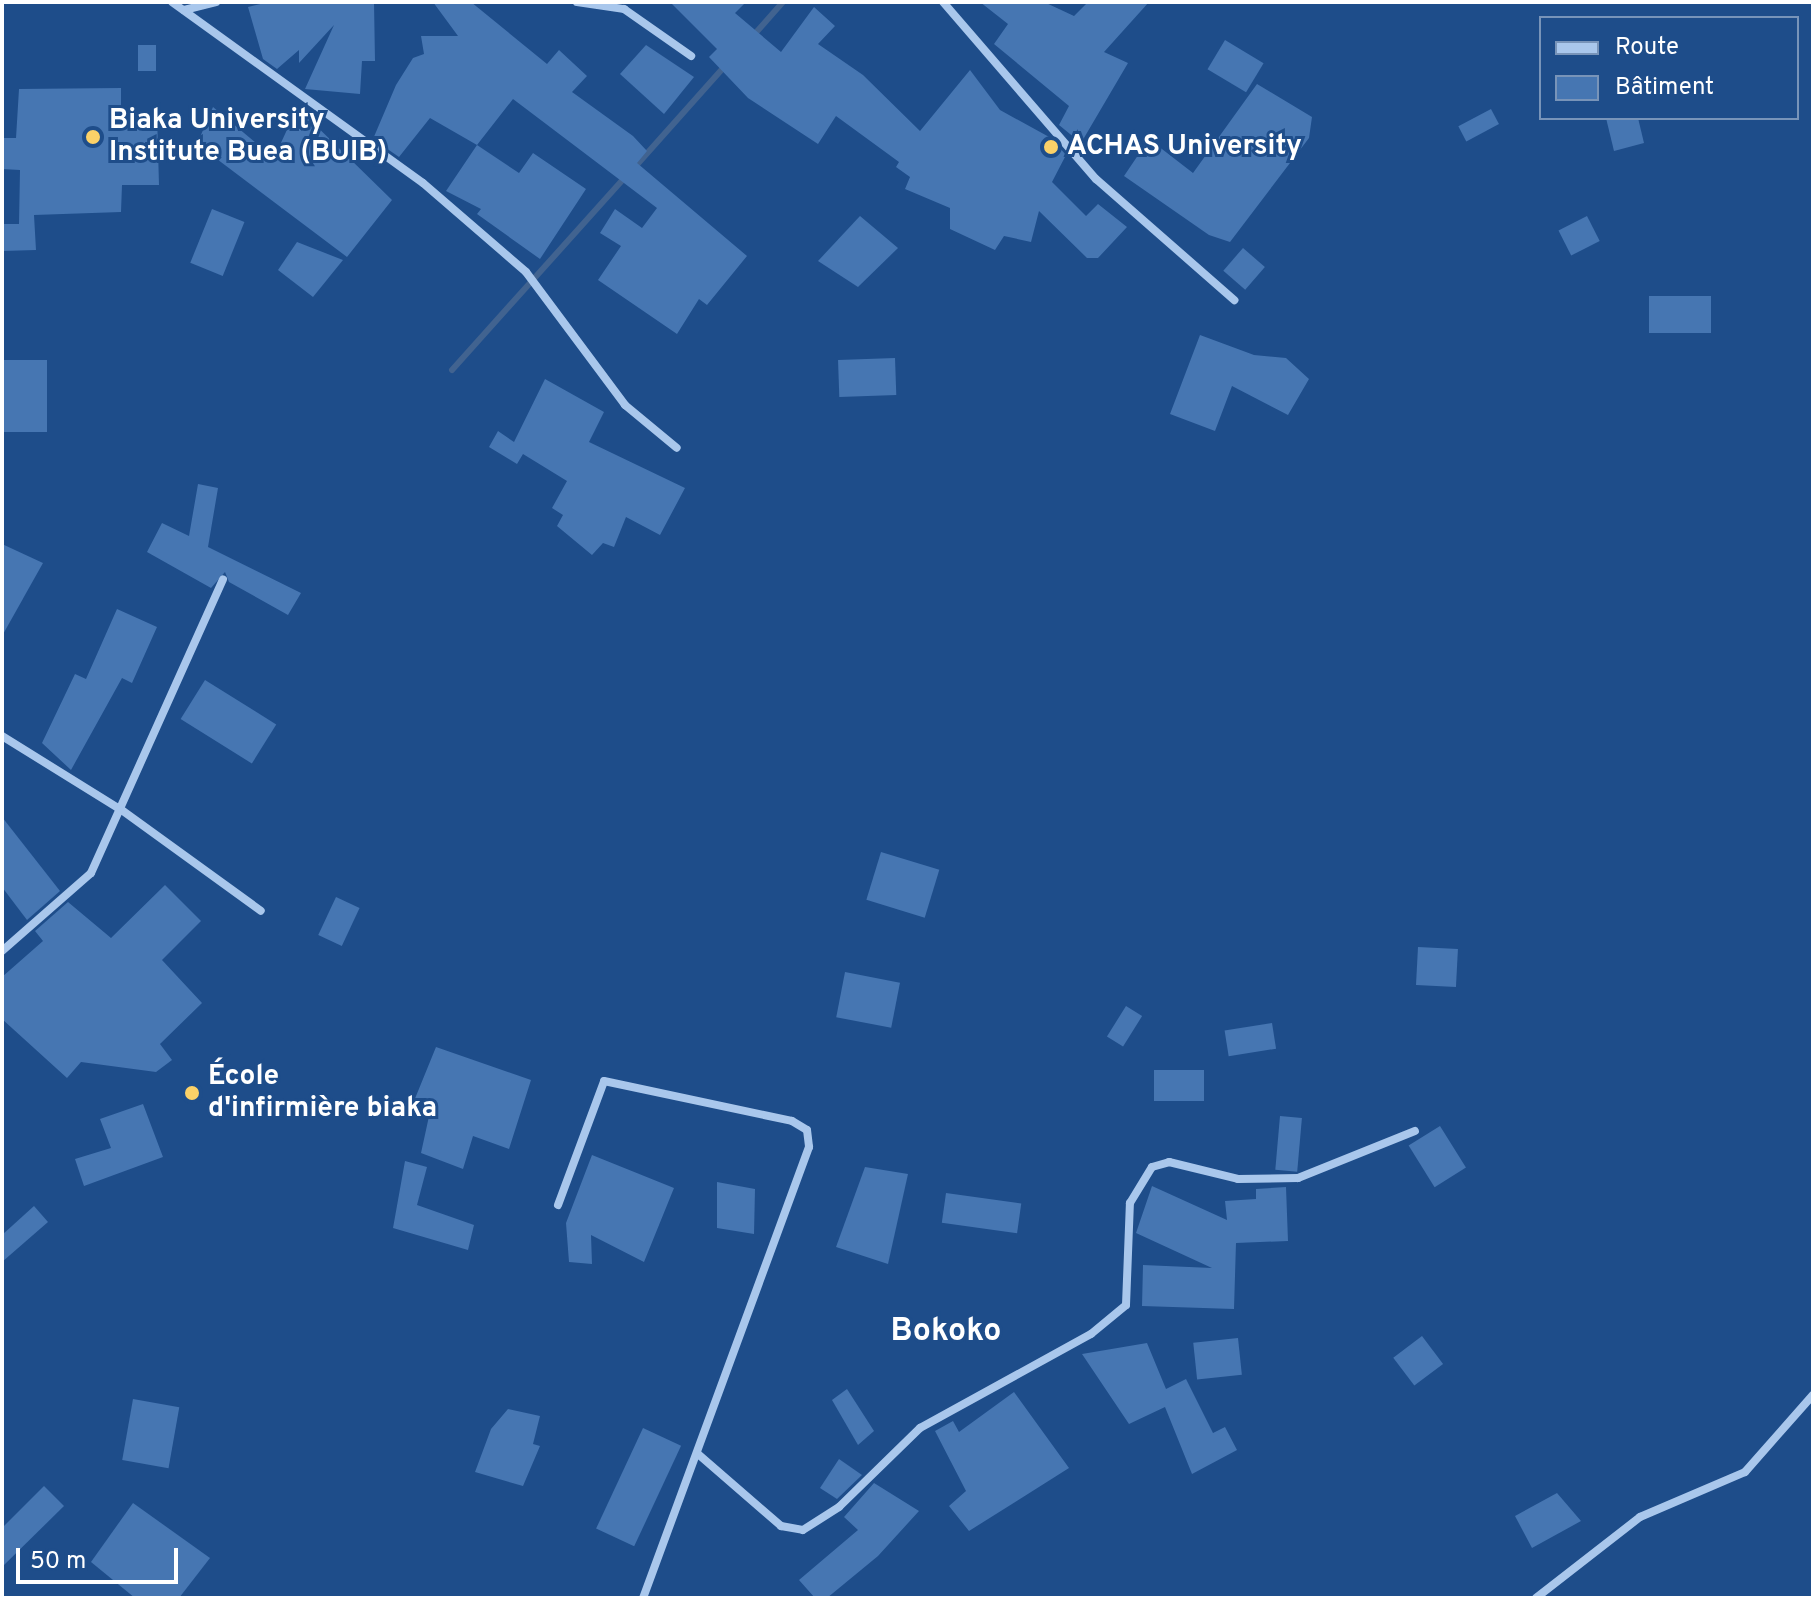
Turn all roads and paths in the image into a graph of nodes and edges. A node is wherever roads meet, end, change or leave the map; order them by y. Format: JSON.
{"nodes":[{"id":1,"x":172,"y":2,"type":"edge"},
{"id":2,"x":216,"y":2,"type":"edge"},
{"id":3,"x":577,"y":2,"type":"edge"},
{"id":4,"x":943,"y":2,"type":"edge"},
{"id":5,"x":184,"y":10,"type":"junction"},
{"id":6,"x":691,"y":56,"type":"dead end"},
{"id":7,"x":1234,"y":300,"type":"dead end"},
{"id":8,"x":677,"y":448,"type":"dead end"},
{"id":9,"x":223,"y":579,"type":"dead end"},
{"id":10,"x":2,"y":736,"type":"edge"},
{"id":11,"x":123,"y":811,"type":"junction"},
{"id":12,"x":261,"y":911,"type":"dead end"},
{"id":13,"x":2,"y":951,"type":"edge"},
{"id":14,"x":1415,"y":1131,"type":"dead end"},
{"id":15,"x":558,"y":1205,"type":"dead end"},
{"id":16,"x":1813,"y":1395,"type":"edge"},
{"id":17,"x":698,"y":1454,"type":"junction"},
{"id":18,"x":643,"y":1598,"type":"edge"},
{"id":19,"x":1536,"y":1598,"type":"edge"}],
"edges":[{"from":1,"to":5,"type":"street"},
{"from":2,"to":5,"type":"street"},
{"from":3,"to":6,"type":"street"},
{"from":4,"to":7,"type":"street"},
{"from":5,"to":8,"type":"street"},
{"from":9,"to":11,"type":"street"},
{"from":10,"to":11,"type":"street"},
{"from":11,"to":12,"type":"street"},
{"from":11,"to":13,"type":"street"},
{"from":14,"to":17,"type":"street"},
{"from":15,"to":17,"type":"street"},
{"from":16,"to":19,"type":"street"},
{"from":17,"to":18,"type":"street"}]}
